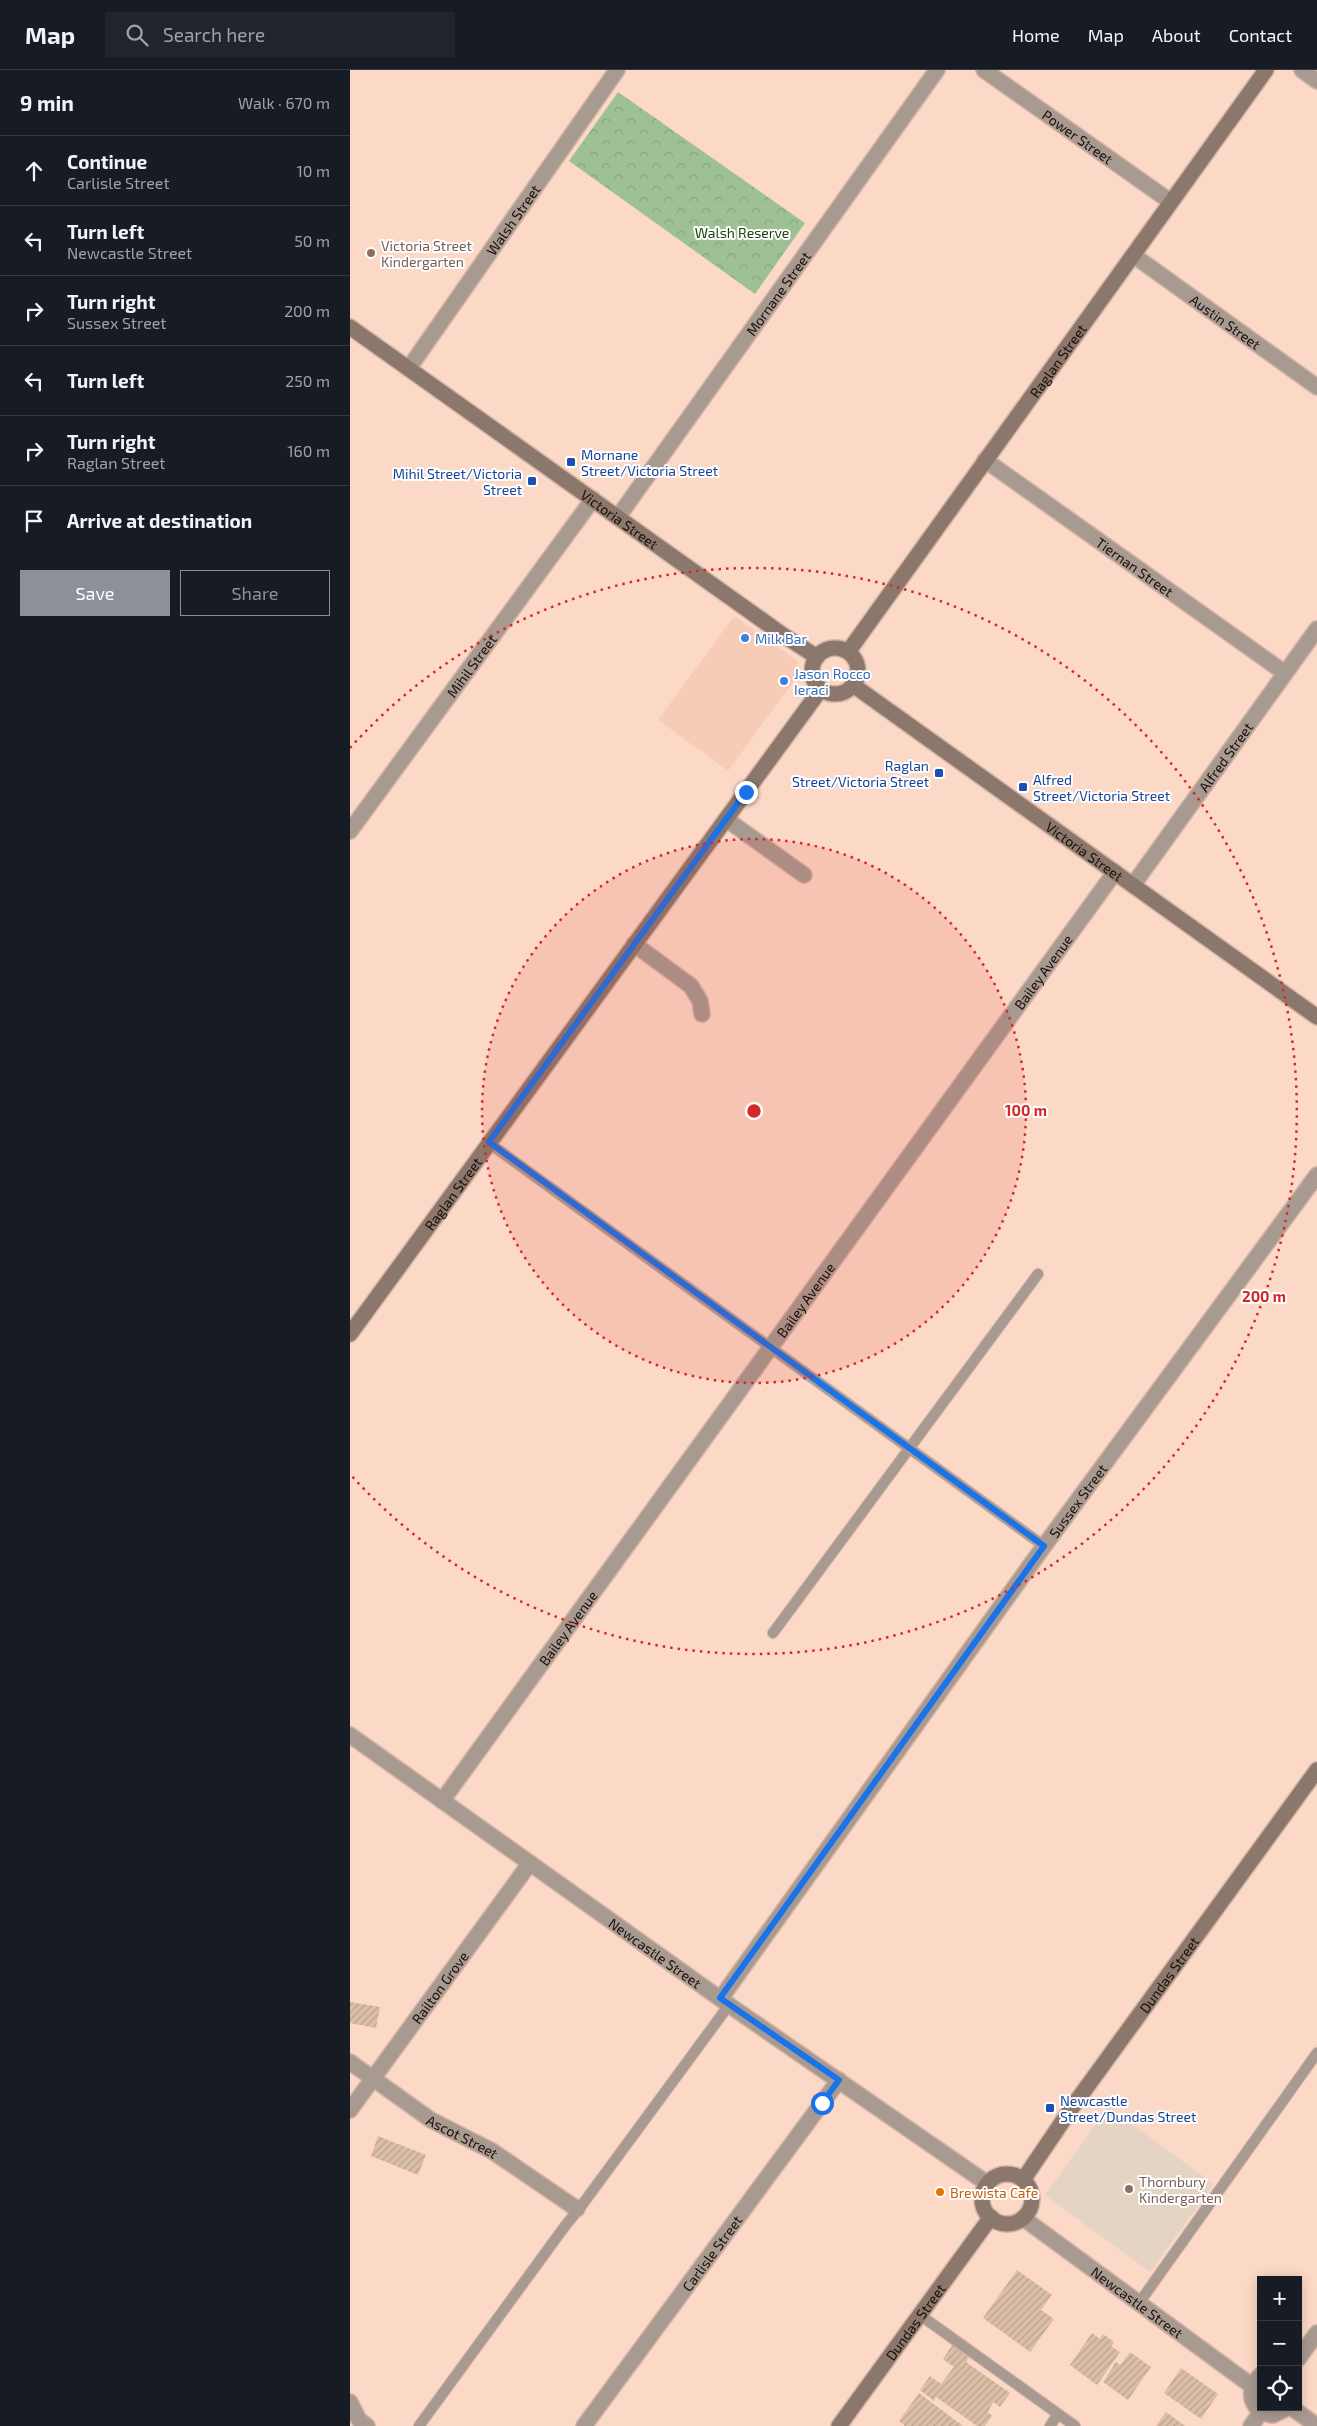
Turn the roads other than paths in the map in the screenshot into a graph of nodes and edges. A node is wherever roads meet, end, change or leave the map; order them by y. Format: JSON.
{"nodes":[{"id":1,"x":617,"y":70,"type":"edge"},
{"id":2,"x":937,"y":70,"type":"edge"},
{"id":3,"x":984,"y":70,"type":"edge"},
{"id":4,"x":1266,"y":70,"type":"edge"},
{"id":5,"x":1302,"y":70,"type":"edge"},
{"id":6,"x":1317,"y":81,"type":"edge"},
{"id":7,"x":1171,"y":202,"type":"junction"},
{"id":8,"x":1133,"y":255,"type":"junction"},
{"id":9,"x":352,"y":333,"type":"edge"},
{"id":10,"x":409,"y":368,"type":"junction"},
{"id":11,"x":1317,"y":387,"type":"edge"},
{"id":12,"x":985,"y":460,"type":"junction"},
{"id":13,"x":593,"y":499,"type":"junction"},
{"id":14,"x":618,"y":517,"type":"junction"},
{"id":15,"x":1317,"y":628,"type":"edge"},
{"id":16,"x":848,"y":652,"type":"junction"},
{"id":17,"x":817,"y":656,"type":"junction"},
{"id":18,"x":1285,"y":673,"type":"junction"},
{"id":19,"x":853,"y":686,"type":"junction"},
{"id":20,"x":821,"y":689,"type":"junction"},
{"id":21,"x":726,"y":819,"type":"junction"},
{"id":22,"x":350,"y":831,"type":"edge"},
{"id":23,"x":1115,"y":872,"type":"junction"},
{"id":24,"x":804,"y":875,"type":"dead end"},
{"id":25,"x":1133,"y":885,"type":"junction"},
{"id":26,"x":634,"y":944,"type":"junction"},
{"id":27,"x":702,"y":1014,"type":"dead end"},
{"id":28,"x":1316,"y":1015,"type":"edge"},
{"id":29,"x":489,"y":1142,"type":"junction"},
{"id":30,"x":1317,"y":1175,"type":"edge"},
{"id":31,"x":1038,"y":1274,"type":"dead end"},
{"id":32,"x":350,"y":1334,"type":"edge"},
{"id":33,"x":771,"y":1347,"type":"junction"},
{"id":34,"x":908,"y":1449,"type":"junction"},
{"id":35,"x":1044,"y":1546,"type":"junction"},
{"id":36,"x":773,"y":1633,"type":"dead end"},
{"id":37,"x":350,"y":1735,"type":"edge"},
{"id":38,"x":1317,"y":1770,"type":"edge"},
{"id":39,"x":442,"y":1801,"type":"junction"},
{"id":40,"x":530,"y":1863,"type":"junction"},
{"id":41,"x":725,"y":2001,"type":"junction"},
{"id":42,"x":1317,"y":2053,"type":"edge"},
{"id":43,"x":350,"y":2062,"type":"edge"},
{"id":44,"x":372,"y":2079,"type":"junction"},
{"id":45,"x":839,"y":2080,"type":"junction"},
{"id":46,"x":350,"y":2110,"type":"edge"},
{"id":47,"x":1022,"y":2180,"type":"junction"},
{"id":48,"x":988,"y":2184,"type":"junction"},
{"id":49,"x":577,"y":2209,"type":"junction"},
{"id":50,"x":991,"y":2218,"type":"junction"},
{"id":51,"x":1023,"y":2218,"type":"junction"},
{"id":52,"x":1139,"y":2303,"type":"junction"},
{"id":53,"x":920,"y":2315,"type":"junction"},
{"id":54,"x":1317,"y":2333,"type":"edge"},
{"id":55,"x":1302,"y":2354,"type":"edge"},
{"id":56,"x":1256,"y":2381,"type":"edge"},
{"id":57,"x":350,"y":2404,"type":"edge"},
{"id":58,"x":1282,"y":2411,"type":"edge"},
{"id":59,"x":1296,"y":2411,"type":"edge"},
{"id":60,"x":1261,"y":2412,"type":"junction"},
{"id":61,"x":1058,"y":2414,"type":"junction"},
{"id":62,"x":366,"y":2426,"type":"edge"},
{"id":63,"x":420,"y":2426,"type":"edge"},
{"id":64,"x":584,"y":2426,"type":"edge"},
{"id":65,"x":839,"y":2426,"type":"edge"},
{"id":66,"x":1050,"y":2426,"type":"edge"},
{"id":67,"x":1075,"y":2426,"type":"edge"},
{"id":68,"x":1251,"y":2426,"type":"edge"},
{"id":69,"x":1317,"y":2426,"type":"edge"}],
"edges":[{"from":1,"to":10,"type":"street","name":"Walsh Street"},
{"from":2,"to":14,"type":"street","name":"Mornane Street"},
{"from":3,"to":7,"type":"street","name":"Power Street"},
{"from":4,"to":7,"type":"street","name":"Raglan Street"},
{"from":5,"to":6,"type":"street"},
{"from":7,"to":8,"type":"street","name":"Raglan Street"},
{"from":8,"to":11,"type":"street","name":"Austin Street"},
{"from":8,"to":12,"type":"street","name":"Raglan Street"},
{"from":9,"to":10,"type":"street","name":"Victoria Street"},
{"from":10,"to":13,"type":"street","name":"Victoria Street"},
{"from":12,"to":16,"type":"street","name":"Raglan Street"},
{"from":12,"to":18,"type":"street","name":"Tiernan Street"},
{"from":13,"to":14,"type":"street","name":"Victoria Street"},
{"from":13,"to":22,"type":"street","name":"Mihil Street"},
{"from":14,"to":17,"type":"street","name":"Victoria Street"},
{"from":15,"to":18,"type":"street","name":"Alfred Street"},
{"from":16,"to":17,"type":"street"},
{"from":16,"to":19,"type":"street"},
{"from":17,"to":20,"type":"street"},
{"from":18,"to":25,"type":"street","name":"Alfred Street"},
{"from":19,"to":20,"type":"street"},
{"from":19,"to":23,"type":"street","name":"Victoria Street"},
{"from":20,"to":21,"type":"street","name":"Raglan Street"},
{"from":21,"to":24,"type":"street"},
{"from":21,"to":26,"type":"street","name":"Raglan Street"},
{"from":23,"to":25,"type":"street","name":"Victoria Street"},
{"from":23,"to":33,"type":"street","name":"Bailey Avenue"},
{"from":25,"to":28,"type":"street","name":"Victoria Street"},
{"from":26,"to":27,"type":"street"},
{"from":26,"to":29,"type":"street","name":"Raglan Street"},
{"from":29,"to":32,"type":"street","name":"Raglan Street"},
{"from":29,"to":33,"type":"lane"},
{"from":30,"to":35,"type":"street","name":"Sussex Street"},
{"from":31,"to":34,"type":"lane"},
{"from":33,"to":34,"type":"lane"},
{"from":33,"to":39,"type":"street","name":"Bailey Avenue"},
{"from":34,"to":35,"type":"lane"},
{"from":34,"to":36,"type":"lane"},
{"from":35,"to":41,"type":"street","name":"Sussex Street"},
{"from":37,"to":39,"type":"street","name":"Newcastle Street"},
{"from":38,"to":47,"type":"street","name":"Dundas Street"},
{"from":39,"to":40,"type":"street","name":"Newcastle Street"},
{"from":40,"to":41,"type":"street","name":"Newcastle Street"},
{"from":40,"to":44,"type":"street","name":"Railton Grove"},
{"from":41,"to":45,"type":"street","name":"Newcastle Street"},
{"from":41,"to":49,"type":"lane"},
{"from":42,"to":52,"type":"lane"},
{"from":43,"to":44,"type":"street","name":"Ascot Street"},
{"from":44,"to":46,"type":"street","name":"Railton Grove"},
{"from":44,"to":49,"type":"street","name":"Ascot Street"},
{"from":45,"to":48,"type":"street","name":"Newcastle Street"},
{"from":45,"to":64,"type":"street","name":"Carlisle Street"},
{"from":47,"to":48,"type":"street"},
{"from":47,"to":51,"type":"street"},
{"from":48,"to":50,"type":"street"},
{"from":49,"to":63,"type":"lane"},
{"from":50,"to":51,"type":"street"},
{"from":50,"to":53,"type":"street","name":"Dundas Street"},
{"from":51,"to":52,"type":"street","name":"Newcastle Street"},
{"from":52,"to":56,"type":"street","name":"Newcastle Street"},
{"from":53,"to":61,"type":"lane"},
{"from":53,"to":65,"type":"street","name":"Dundas Street"},
{"from":54,"to":55,"type":"street"},
{"from":56,"to":60,"type":"street"},
{"from":57,"to":62,"type":"street"},
{"from":58,"to":60,"type":"street"},
{"from":59,"to":69,"type":"street"},
{"from":60,"to":68,"type":"street"},
{"from":61,"to":66,"type":"lane"},
{"from":61,"to":67,"type":"lane"}]}
